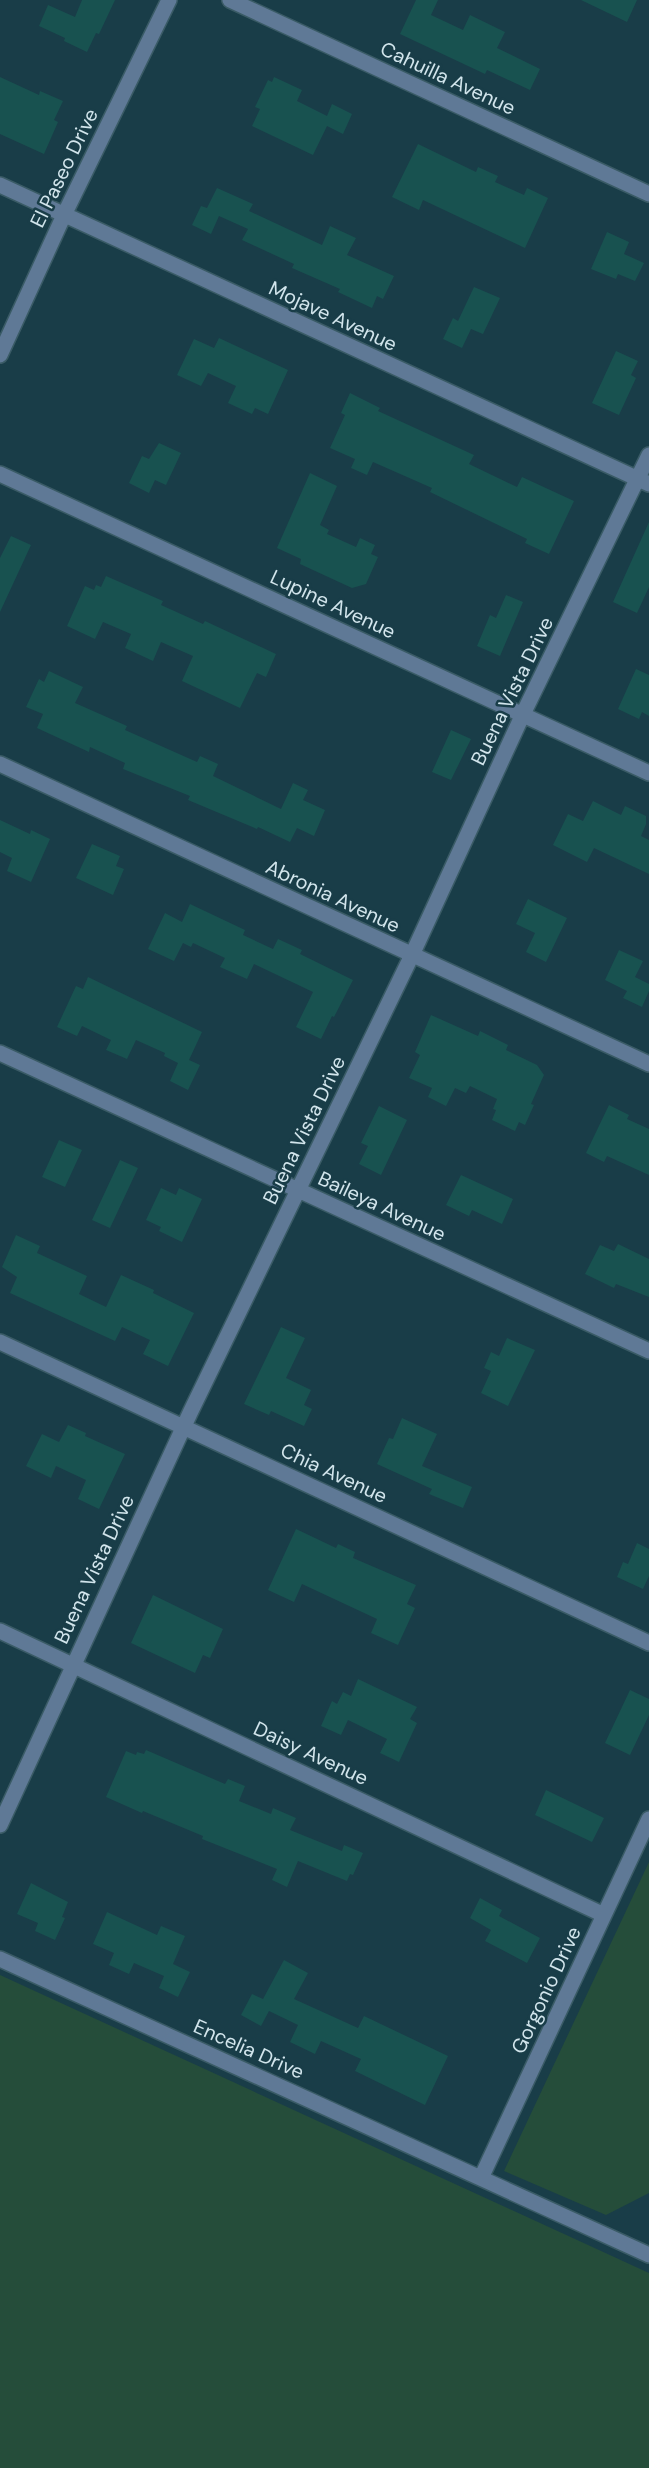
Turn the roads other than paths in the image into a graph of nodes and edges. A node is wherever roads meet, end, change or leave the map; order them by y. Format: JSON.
{"nodes":[{"id":1,"x":169,"y":0,"type":"edge"},
{"id":2,"x":230,"y":0,"type":"edge"},
{"id":3,"x":0,"y":185,"type":"edge"},
{"id":4,"x":649,"y":194,"type":"edge"},
{"id":5,"x":64,"y":215,"type":"junction"},
{"id":6,"x":0,"y":355,"type":"edge"},
{"id":7,"x":649,"y":455,"type":"edge"},
{"id":8,"x":0,"y":474,"type":"edge"},
{"id":9,"x":644,"y":482,"type":"edge"},
{"id":10,"x":524,"y":714,"type":"junction"},
{"id":11,"x":0,"y":764,"type":"edge"},
{"id":12,"x":649,"y":773,"type":"edge"},
{"id":13,"x":412,"y":955,"type":"junction"},
{"id":14,"x":0,"y":1053,"type":"edge"},
{"id":15,"x":649,"y":1064,"type":"edge"},
{"id":16,"x":298,"y":1190,"type":"junction"},
{"id":17,"x":0,"y":1342,"type":"edge"},
{"id":18,"x":649,"y":1351,"type":"edge"},
{"id":19,"x":184,"y":1427,"type":"junction"},
{"id":20,"x":0,"y":1631,"type":"edge"},
{"id":21,"x":649,"y":1643,"type":"edge"},
{"id":22,"x":73,"y":1664,"type":"junction"},
{"id":23,"x":649,"y":1819,"type":"edge"},
{"id":24,"x":0,"y":1825,"type":"edge"},
{"id":25,"x":604,"y":1914,"type":"junction"},
{"id":26,"x":0,"y":1959,"type":"edge"},
{"id":27,"x":481,"y":2178,"type":"junction"},
{"id":28,"x":649,"y":2255,"type":"edge"}],
"edges":[{"from":1,"to":5,"type":"street","name":"El Paseo Drive"},
{"from":2,"to":4,"type":"street","name":"Cahuilla Avenue"},
{"from":3,"to":5,"type":"street","name":"Mojave Avenue"},
{"from":5,"to":6,"type":"street","name":"El Paseo Drive"},
{"from":5,"to":9,"type":"street","name":"Mojave Avenue"},
{"from":7,"to":9,"type":"street","name":"Buena Vista Drive"},
{"from":8,"to":10,"type":"street","name":"Lupine Avenue"},
{"from":9,"to":10,"type":"street","name":"Buena Vista Drive"},
{"from":10,"to":12,"type":"street","name":"Lupine Avenue"},
{"from":10,"to":13,"type":"street","name":"Buena Vista Drive"},
{"from":11,"to":13,"type":"street","name":"Abronia Avenue"},
{"from":13,"to":15,"type":"street","name":"Abronia Avenue"},
{"from":13,"to":16,"type":"street","name":"Buena Vista Drive"},
{"from":14,"to":16,"type":"street","name":"Baileya Avenue"},
{"from":16,"to":18,"type":"street","name":"Baileya Avenue"},
{"from":16,"to":19,"type":"street","name":"Buena Vista Drive"},
{"from":17,"to":19,"type":"street","name":"Chia Avenue"},
{"from":19,"to":21,"type":"street","name":"Chia Avenue"},
{"from":19,"to":22,"type":"street","name":"Buena Vista Drive"},
{"from":20,"to":22,"type":"street","name":"Daisy Avenue"},
{"from":22,"to":24,"type":"street","name":"Buena Vista Drive"},
{"from":22,"to":25,"type":"street","name":"Daisy Avenue"},
{"from":23,"to":25,"type":"street","name":"Gorgonio Drive"},
{"from":25,"to":27,"type":"street","name":"Gorgonio Drive"},
{"from":26,"to":27,"type":"street","name":"Encelia Drive"},
{"from":27,"to":28,"type":"street","name":"Encelia Drive"}]}
